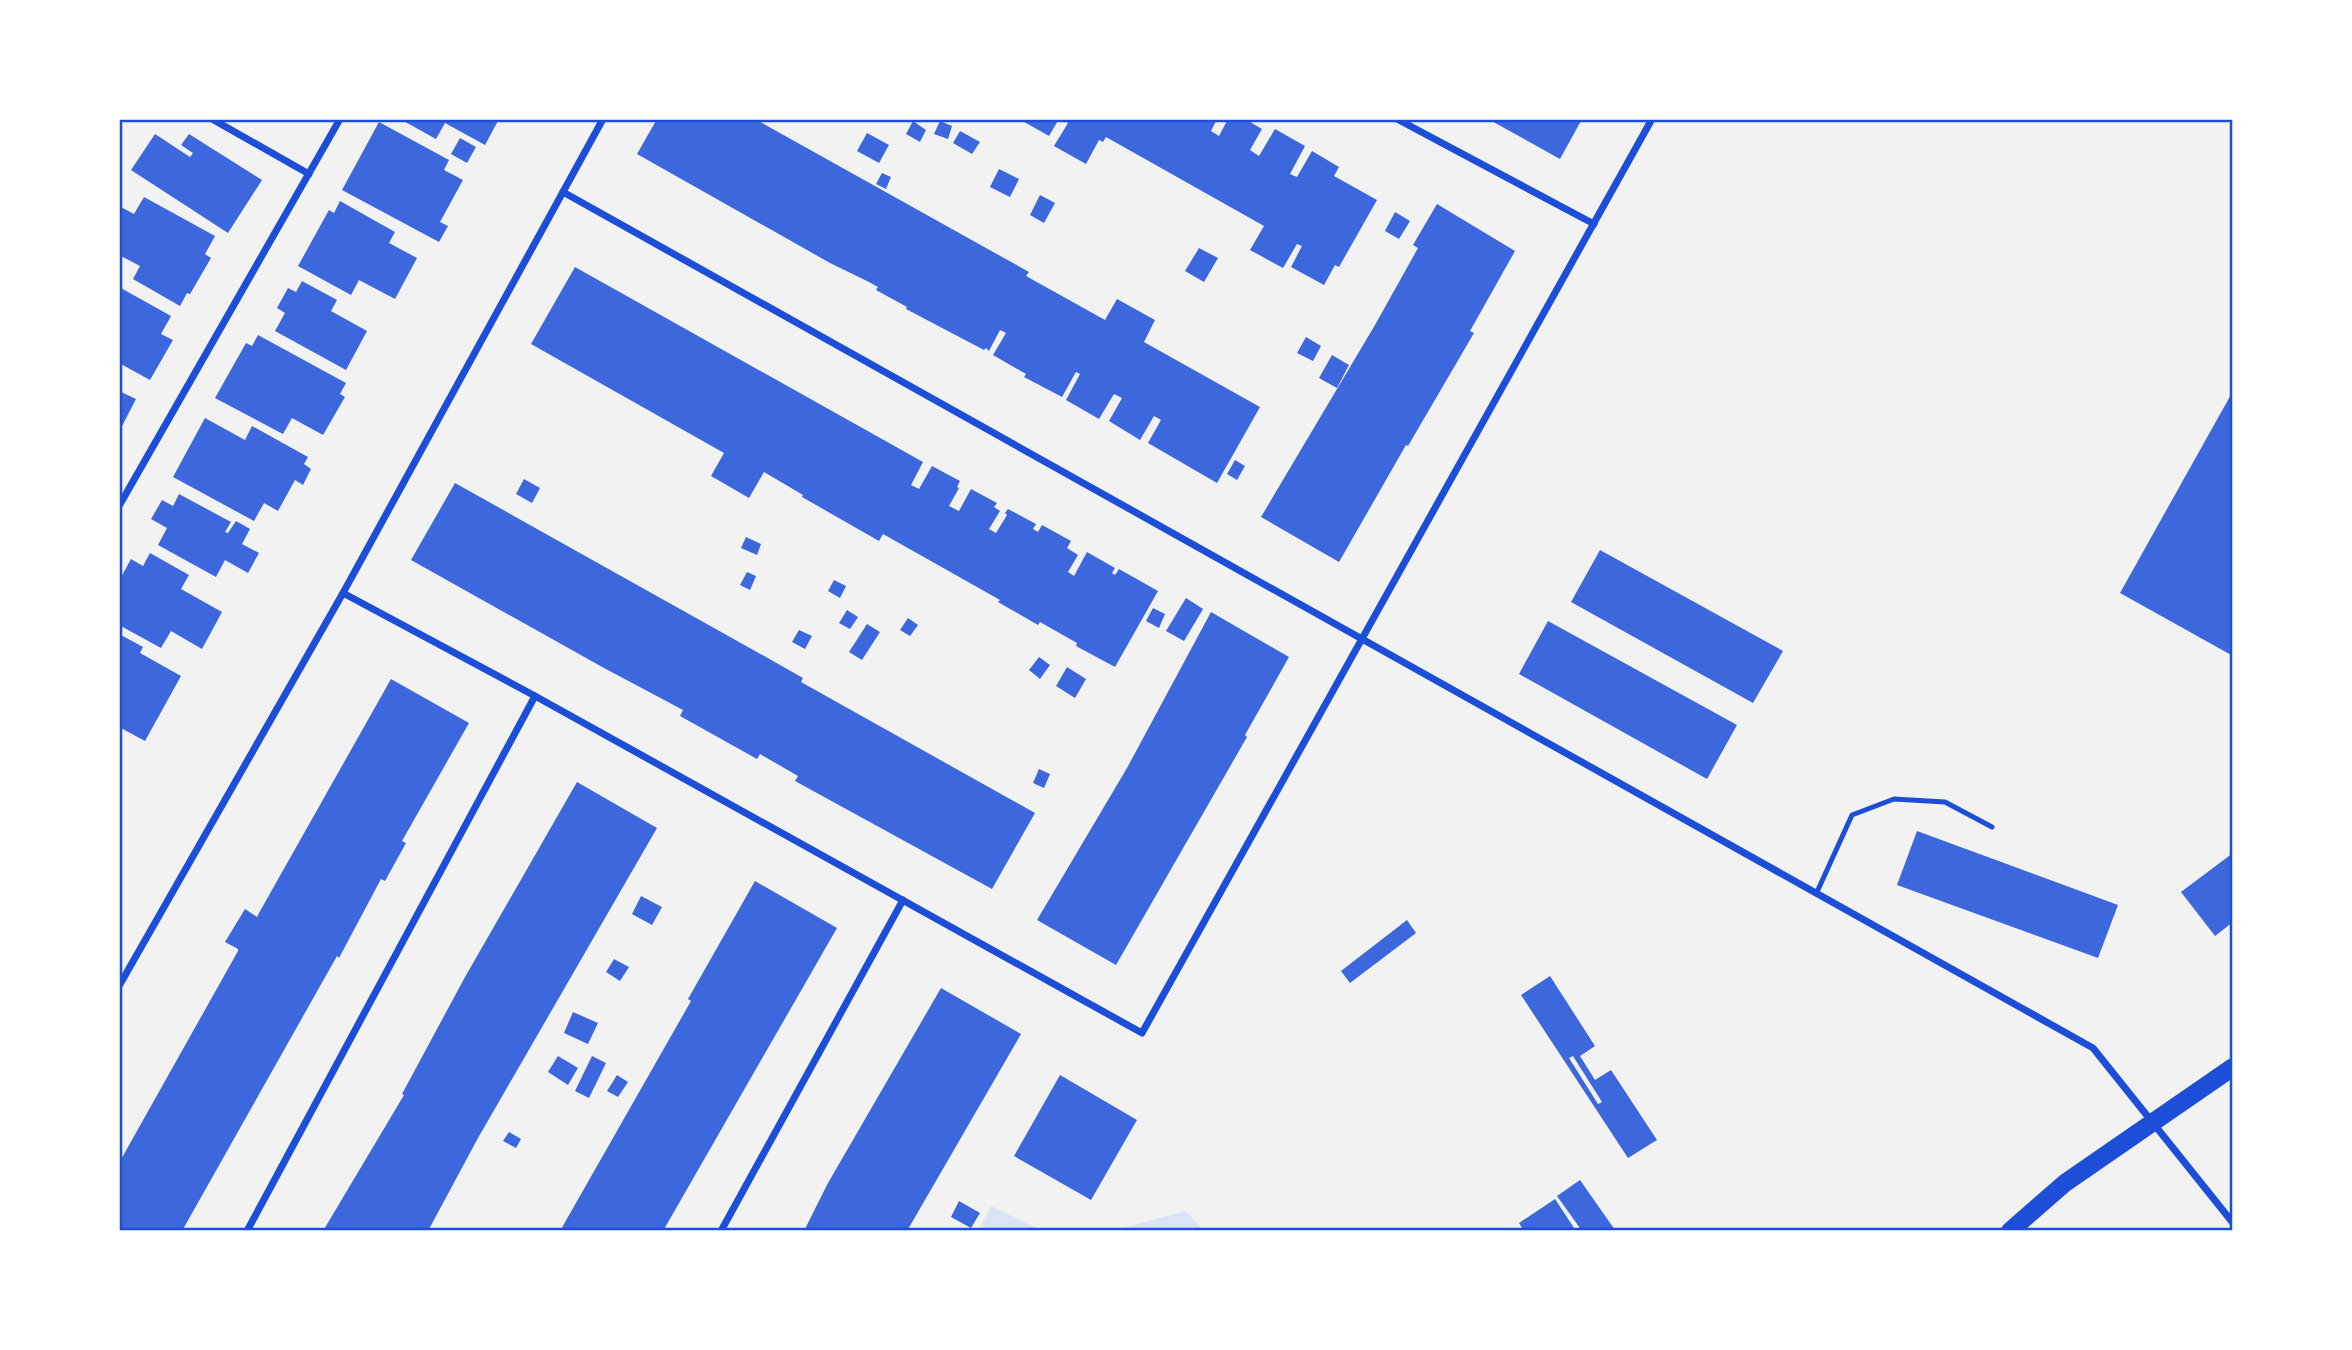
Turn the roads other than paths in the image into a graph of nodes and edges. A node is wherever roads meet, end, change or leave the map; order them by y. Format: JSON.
{"nodes":[{"id":1,"x":212,"y":119,"type":"edge"},
{"id":2,"x":340,"y":119,"type":"edge"},
{"id":3,"x":603,"y":119,"type":"edge"},
{"id":4,"x":1397,"y":119,"type":"edge"},
{"id":5,"x":1652,"y":119,"type":"edge"},
{"id":6,"x":309,"y":174,"type":"junction"},
{"id":7,"x":563,"y":192,"type":"junction"},
{"id":8,"x":1594,"y":224,"type":"junction"},
{"id":9,"x":119,"y":506,"type":"edge"},
{"id":10,"x":344,"y":593,"type":"junction"},
{"id":11,"x":1363,"y":637,"type":"junction"},
{"id":12,"x":535,"y":696,"type":"junction"},
{"id":13,"x":1992,"y":827,"type":"dead end"},
{"id":14,"x":1817,"y":892,"type":"junction"},
{"id":15,"x":904,"y":900,"type":"junction"},
{"id":16,"x":119,"y":986,"type":"edge"},
{"id":17,"x":2233,"y":1067,"type":"edge"},
{"id":18,"x":2153,"y":1122,"type":"junction"},
{"id":19,"x":2233,"y":1223,"type":"edge"},
{"id":20,"x":247,"y":1231,"type":"edge"},
{"id":21,"x":721,"y":1231,"type":"edge"},
{"id":22,"x":2010,"y":1231,"type":"edge"}],
"edges":[{"from":1,"to":6,"type":"street"},
{"from":2,"to":6,"type":"street"},
{"from":3,"to":7,"type":"street"},
{"from":4,"to":8,"type":"street"},
{"from":5,"to":8,"type":"street"},
{"from":6,"to":9,"type":"street"},
{"from":7,"to":10,"type":"street"},
{"from":7,"to":11,"type":"street"},
{"from":8,"to":11,"type":"street"},
{"from":10,"to":12,"type":"street"},
{"from":10,"to":16,"type":"street"},
{"from":11,"to":14,"type":"street"},
{"from":11,"to":15,"type":"street"},
{"from":12,"to":15,"type":"street"},
{"from":12,"to":20,"type":"street"},
{"from":13,"to":14,"type":"lane"},
{"from":14,"to":18,"type":"street"},
{"from":15,"to":21,"type":"street"},
{"from":17,"to":18,"type":"main road"},
{"from":18,"to":19,"type":"street"},
{"from":18,"to":22,"type":"main road"}]}
